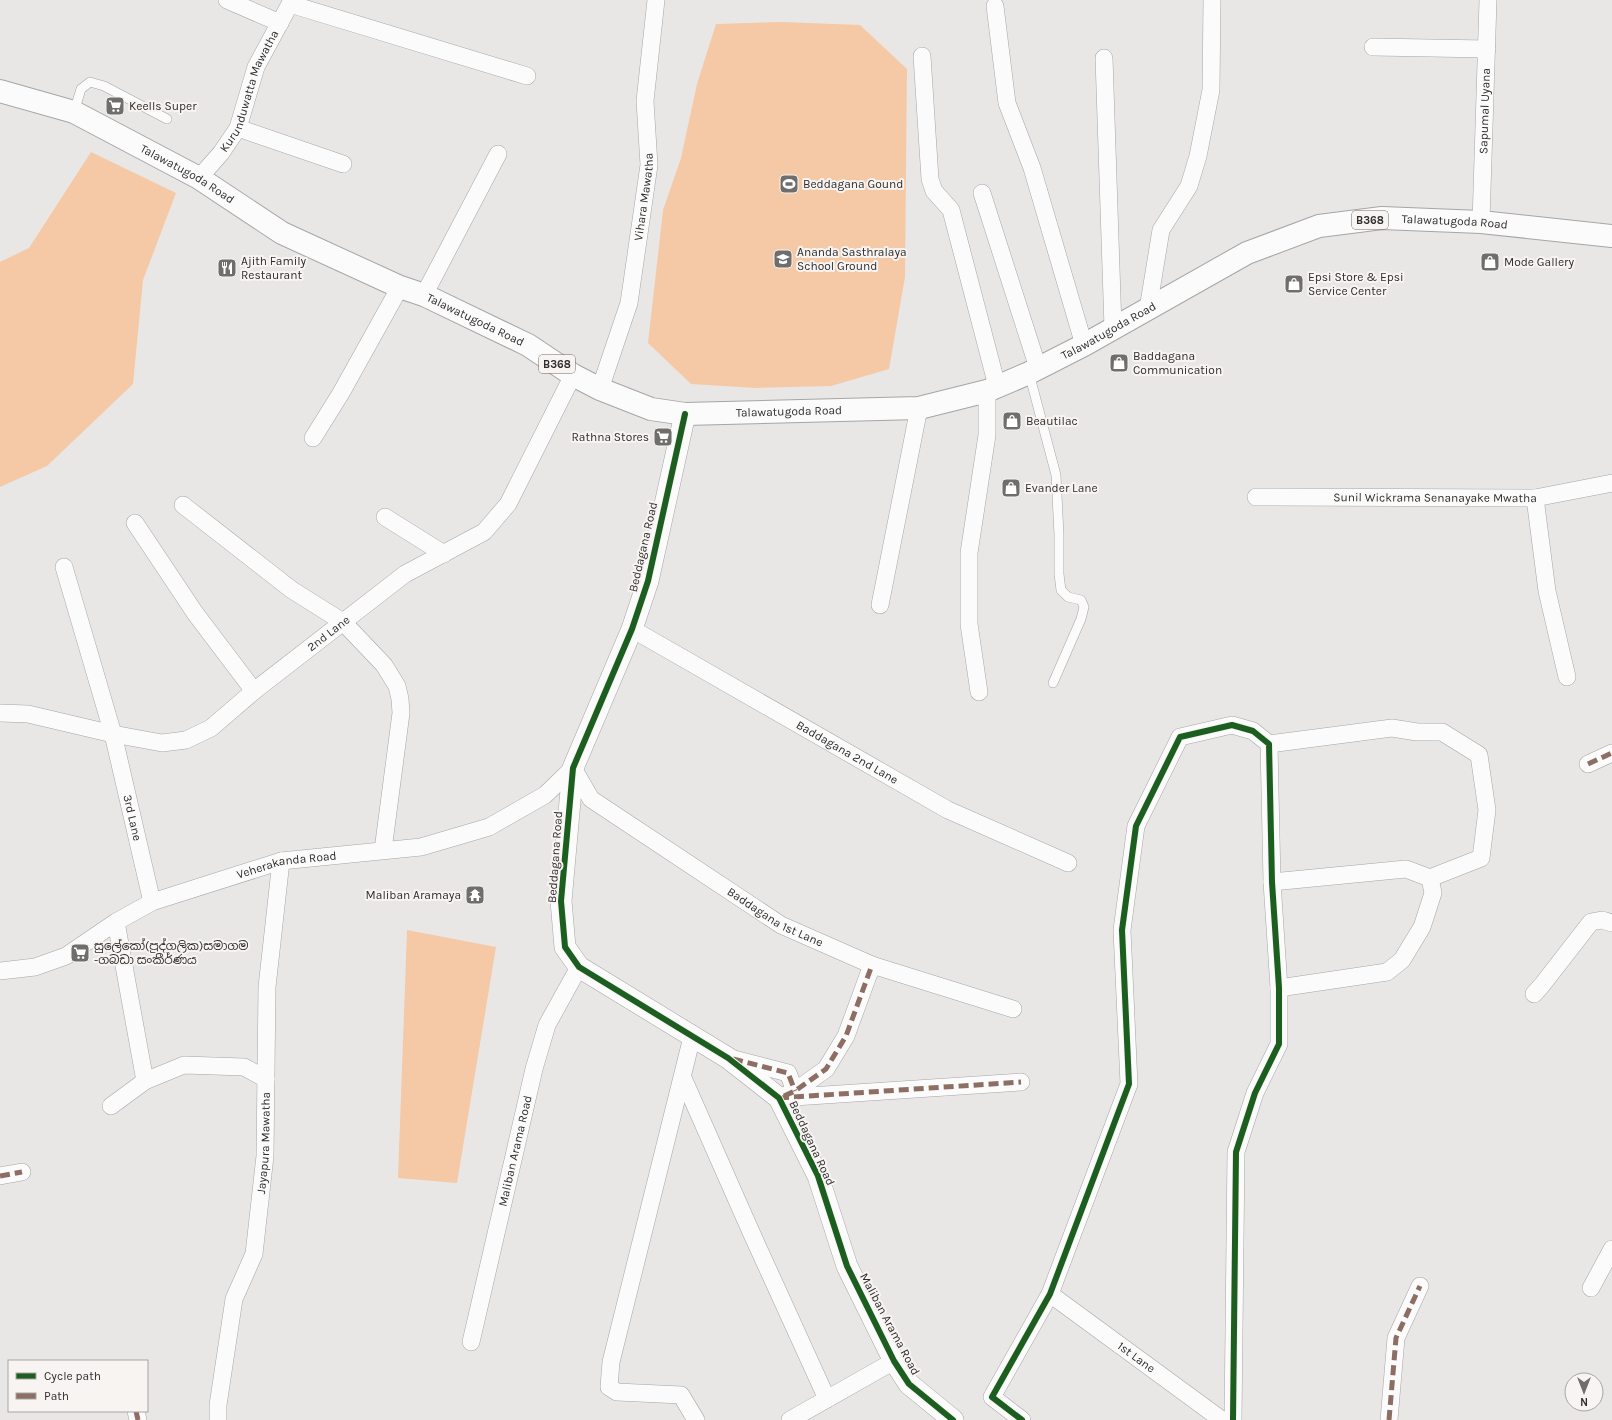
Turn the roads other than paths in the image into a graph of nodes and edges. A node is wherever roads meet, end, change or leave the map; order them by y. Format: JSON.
{"nodes":[{"id":1,"x":227,"y":0,"type":"edge"},
{"id":2,"x":656,"y":0,"type":"edge"},
{"id":3,"x":1212,"y":0,"type":"edge"},
{"id":4,"x":1488,"y":0,"type":"edge"},
{"id":5,"x":292,"y":2,"type":"edge"},
{"id":6,"x":995,"y":6,"type":"dead end"},
{"id":7,"x":280,"y":23,"type":"junction"},
{"id":8,"x":1373,"y":47,"type":"dead end"},
{"id":9,"x":1487,"y":49,"type":"junction"},
{"id":10,"x":922,"y":56,"type":"dead end"},
{"id":11,"x":1104,"y":58,"type":"dead end"},
{"id":12,"x":527,"y":76,"type":"dead end"},
{"id":13,"x":0,"y":91,"type":"edge"},
{"id":14,"x":74,"y":112,"type":"junction"},
{"id":15,"x":167,"y":119,"type":"dead end"},
{"id":16,"x":238,"y":128,"type":"junction"},
{"id":17,"x":498,"y":154,"type":"dead end"},
{"id":18,"x":343,"y":164,"type":"dead end"},
{"id":19,"x":199,"y":178,"type":"junction"},
{"id":20,"x":982,"y":193,"type":"dead end"},
{"id":21,"x":1481,"y":222,"type":"junction"},
{"id":22,"x":1612,"y":236,"type":"edge"},
{"id":23,"x":400,"y":287,"type":"junction"},
{"id":24,"x":424,"y":295,"type":"junction"},
{"id":25,"x":1148,"y":309,"type":"junction"},
{"id":26,"x":1113,"y":328,"type":"junction"},
{"id":27,"x":1084,"y":344,"type":"junction"},
{"id":28,"x":1034,"y":370,"type":"junction"},
{"id":29,"x":573,"y":375,"type":"junction"},
{"id":30,"x":600,"y":389,"type":"junction"},
{"id":31,"x":992,"y":389,"type":"junction"},
{"id":32,"x":919,"y":408,"type":"junction"},
{"id":33,"x":685,"y":414,"type":"junction"},
{"id":34,"x":313,"y":438,"type":"dead end"},
{"id":35,"x":1612,"y":483,"type":"edge"},
{"id":36,"x":1256,"y":497,"type":"dead end"},
{"id":37,"x":1535,"y":498,"type":"junction"},
{"id":38,"x":183,"y":505,"type":"dead end"},
{"id":39,"x":385,"y":517,"type":"dead end"},
{"id":40,"x":136,"y":523,"type":"dead end"},
{"id":41,"x":444,"y":554,"type":"junction"},
{"id":42,"x":64,"y":567,"type":"dead end"},
{"id":43,"x":880,"y":605,"type":"dead end"},
{"id":44,"x":343,"y":622,"type":"junction"},
{"id":45,"x":632,"y":629,"type":"junction"},
{"id":46,"x":1567,"y":677,"type":"dead end"},
{"id":47,"x":1054,"y":684,"type":"dead end"},
{"id":48,"x":254,"y":691,"type":"junction"},
{"id":49,"x":979,"y":692,"type":"dead end"},
{"id":50,"x":0,"y":713,"type":"edge"},
{"id":51,"x":113,"y":734,"type":"junction"},
{"id":52,"x":1269,"y":744,"type":"junction"},
{"id":53,"x":1612,"y":754,"type":"edge"},
{"id":54,"x":1588,"y":764,"type":"dead end"},
{"id":55,"x":573,"y":768,"type":"junction"},
{"id":56,"x":383,"y":850,"type":"junction"},
{"id":57,"x":281,"y":861,"type":"junction"},
{"id":58,"x":1068,"y":863,"type":"dead end"},
{"id":59,"x":1430,"y":878,"type":"junction"},
{"id":60,"x":1272,"y":882,"type":"junction"},
{"id":61,"x":152,"y":902,"type":"junction"},
{"id":62,"x":116,"y":922,"type":"junction"},
{"id":63,"x":1612,"y":923,"type":"edge"},
{"id":64,"x":872,"y":965,"type":"junction"},
{"id":65,"x":579,"y":967,"type":"junction"},
{"id":66,"x":0,"y":971,"type":"edge"},
{"id":67,"x":1280,"y":988,"type":"junction"},
{"id":68,"x":1534,"y":994,"type":"dead end"},
{"id":69,"x":1013,"y":1009,"type":"dead end"},
{"id":70,"x":692,"y":1037,"type":"junction"},
{"id":71,"x":683,"y":1078,"type":"junction"},
{"id":72,"x":266,"y":1079,"type":"junction"},
{"id":73,"x":145,"y":1081,"type":"junction"},
{"id":74,"x":1022,"y":1082,"type":"dead end"},
{"id":75,"x":787,"y":1095,"type":"junction"},
{"id":76,"x":111,"y":1106,"type":"dead end"},
{"id":77,"x":22,"y":1172,"type":"dead end"},
{"id":78,"x":0,"y":1176,"type":"edge"},
{"id":79,"x":1612,"y":1249,"type":"edge"},
{"id":80,"x":847,"y":1266,"type":"joint"},
{"id":81,"x":1420,"y":1286,"type":"dead end"},
{"id":82,"x":1591,"y":1288,"type":"dead end"},
{"id":83,"x":1050,"y":1294,"type":"junction"},
{"id":84,"x":472,"y":1342,"type":"dead end"},
{"id":85,"x":894,"y":1361,"type":"junction"},
{"id":86,"x":828,"y":1399,"type":"junction"},
{"id":87,"x":218,"y":1420,"type":"edge"},
{"id":88,"x":696,"y":1420,"type":"edge"},
{"id":89,"x":790,"y":1420,"type":"edge"},
{"id":90,"x":953,"y":1420,"type":"edge"},
{"id":91,"x":1022,"y":1420,"type":"edge"},
{"id":92,"x":1222,"y":1420,"type":"edge"},
{"id":93,"x":1233,"y":1420,"type":"edge"},
{"id":94,"x":1389,"y":1420,"type":"edge"}],
"edges":[{"from":1,"to":7,"type":"street"},
{"from":2,"to":30,"type":"street","name":"Vihara Mawatha"},
{"from":3,"to":25,"type":"street"},
{"from":4,"to":9,"type":"street","name":"Sapumal Uyana"},
{"from":5,"to":7,"type":"street","name":"Kurunduwatta Mawatha"},
{"from":5,"to":12,"type":"street"},
{"from":6,"to":27,"type":"street"},
{"from":7,"to":16,"type":"street","name":"Kurunduwatta Mawatha"},
{"from":8,"to":9,"type":"street"},
{"from":9,"to":21,"type":"street","name":"Sapumal Uyana"},
{"from":10,"to":31,"type":"street"},
{"from":11,"to":26,"type":"street"},
{"from":13,"to":14,"type":"main road","name":"Talawatugoda Road","number":"B368"},
{"from":14,"to":15,"type":"lane"},
{"from":14,"to":19,"type":"main road","name":"Talawatugoda Road","number":"B368"},
{"from":16,"to":18,"type":"street"},
{"from":16,"to":19,"type":"street","name":"Kurunduwatta Mawatha"},
{"from":17,"to":24,"type":"street"},
{"from":19,"to":23,"type":"main road","name":"Talawatugoda Road","number":"B368"},
{"from":20,"to":28,"type":"street"},
{"from":21,"to":22,"type":"main road","name":"Talawatugoda Road","number":"B368"},
{"from":21,"to":25,"type":"main road","name":"Talawatugoda Road","number":"B368"},
{"from":23,"to":24,"type":"main road","name":"Talawatugoda Road","number":"B368"},
{"from":23,"to":34,"type":"street"},
{"from":24,"to":29,"type":"main road","name":"Talawatugoda Road","number":"B368"},
{"from":25,"to":26,"type":"main road","name":"Talawatugoda Road","number":"B368"},
{"from":26,"to":27,"type":"main road","name":"Talawatugoda Road","number":"B368"},
{"from":27,"to":28,"type":"main road","name":"Talawatugoda Road","number":"B368"},
{"from":28,"to":31,"type":"main road","name":"Talawatugoda Road","number":"B368"},
{"from":28,"to":47,"type":"lane"},
{"from":29,"to":30,"type":"main road","name":"Talawatugoda Road","number":"B368"},
{"from":29,"to":41,"type":"street","name":"2nd Lane"},
{"from":30,"to":33,"type":"main road","name":"Talawatugoda Road","number":"B368"},
{"from":31,"to":32,"type":"main road","name":"Talawatugoda Road","number":"B368"},
{"from":31,"to":49,"type":"street"},
{"from":32,"to":33,"type":"main road","name":"Talawatugoda Road","number":"B368"},
{"from":32,"to":43,"type":"street"},
{"from":33,"to":45,"type":"street","name":"Beddagana Road"},
{"from":35,"to":37,"type":"street","name":"Sunil Wickrama Senanayake Mwatha"},
{"from":36,"to":37,"type":"street","name":"Sunil Wickrama Senanayake Mwatha"},
{"from":37,"to":46,"type":"street"},
{"from":38,"to":44,"type":"street"},
{"from":39,"to":41,"type":"street"},
{"from":40,"to":48,"type":"street"},
{"from":41,"to":44,"type":"street","name":"2nd Lane"},
{"from":42,"to":51,"type":"street","name":"3rd Lane"},
{"from":44,"to":48,"type":"street","name":"2nd Lane"},
{"from":44,"to":56,"type":"street"},
{"from":45,"to":55,"type":"street","name":"Beddagana Road"},
{"from":45,"to":58,"type":"street","name":"Baddagana 2nd Lane"},
{"from":48,"to":51,"type":"street","name":"2nd Lane"},
{"from":50,"to":51,"type":"street","name":"2nd Lane"},
{"from":51,"to":61,"type":"street","name":"3rd Lane"},
{"from":52,"to":59,"type":"street"},
{"from":52,"to":60,"type":"street"},
{"from":52,"to":83,"type":"street"},
{"from":53,"to":54,"type":"street"},
{"from":55,"to":56,"type":"street","name":"Veherakanda Road"},
{"from":55,"to":64,"type":"street","name":"Baddagana 1st Lane"},
{"from":55,"to":65,"type":"street","name":"Beddagana Road"},
{"from":56,"to":57,"type":"street","name":"Veherakanda Road"},
{"from":57,"to":61,"type":"street","name":"Veherakanda Road"},
{"from":57,"to":72,"type":"street","name":"Jayapura Mawatha"},
{"from":59,"to":60,"type":"street"},
{"from":59,"to":67,"type":"street"},
{"from":60,"to":67,"type":"street"},
{"from":61,"to":62,"type":"street","name":"Veherakanda Road"},
{"from":62,"to":66,"type":"street","name":"Veherakanda Road"},
{"from":62,"to":73,"type":"street"},
{"from":63,"to":68,"type":"street"},
{"from":64,"to":69,"type":"street","name":"Baddagana 1st Lane"},
{"from":64,"to":75,"type":"street"},
{"from":65,"to":70,"type":"street","name":"Beddagana Road"},
{"from":65,"to":84,"type":"street","name":"Maliban Arama Road"},
{"from":67,"to":93,"type":"street"},
{"from":70,"to":71,"type":"street"},
{"from":70,"to":75,"type":"street","name":"Beddagana Road"},
{"from":71,"to":86,"type":"street"},
{"from":71,"to":88,"type":"street"},
{"from":72,"to":73,"type":"street"},
{"from":72,"to":87,"type":"street","name":"Jayapura Mawatha"},
{"from":73,"to":76,"type":"street"},
{"from":74,"to":75,"type":"street"},
{"from":75,"to":80,"type":"street","name":"Beddagana Road"},
{"from":77,"to":78,"type":"street"},
{"from":79,"to":82,"type":"street"},
{"from":80,"to":85,"type":"street","name":"Maliban Arama Road"},
{"from":81,"to":94,"type":"street"},
{"from":83,"to":91,"type":"street"},
{"from":83,"to":92,"type":"street","name":"1st Lane"},
{"from":85,"to":86,"type":"street"},
{"from":85,"to":90,"type":"street","name":"Maliban Arama Road"},
{"from":86,"to":89,"type":"street"}]}
